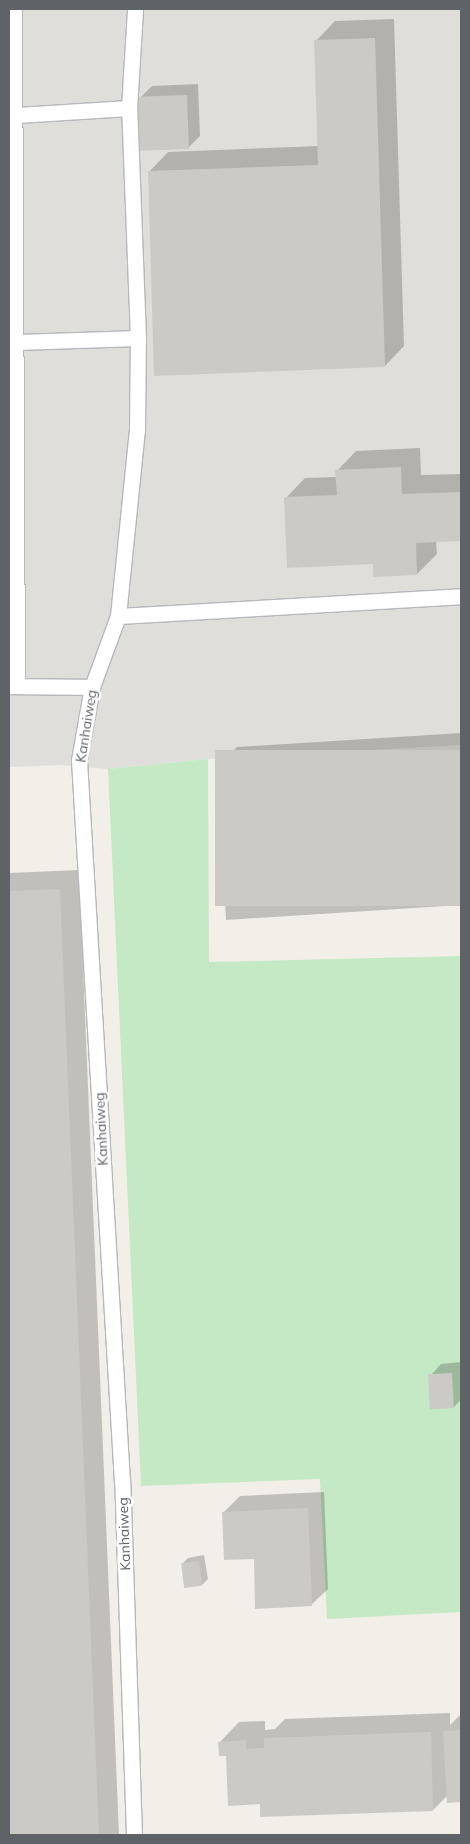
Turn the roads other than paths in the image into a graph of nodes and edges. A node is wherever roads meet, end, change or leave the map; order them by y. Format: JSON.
{"nodes":[{"id":1,"x":14,"y":9,"type":"edge"},
{"id":2,"x":135,"y":9,"type":"edge"},
{"id":3,"x":129,"y":108,"type":"junction"},
{"id":4,"x":17,"y":115,"type":"junction"},
{"id":5,"x":138,"y":338,"type":"junction"},
{"id":6,"x":17,"y":342,"type":"junction"},
{"id":7,"x":461,"y":596,"type":"edge"},
{"id":8,"x":118,"y":616,"type":"junction"},
{"id":9,"x":13,"y":686,"type":"edge"},
{"id":10,"x":92,"y":687,"type":"junction"},
{"id":11,"x":134,"y":1835,"type":"edge"}],
"edges":[{"from":1,"to":4,"type":"lane"},
{"from":2,"to":3,"type":"lane","name":"Kanhaiweg"},
{"from":3,"to":4,"type":"lane"},
{"from":3,"to":5,"type":"lane","name":"Kanhaiweg"},
{"from":4,"to":6,"type":"lane"},
{"from":5,"to":6,"type":"lane"},
{"from":5,"to":8,"type":"lane","name":"Kanhaiweg"},
{"from":6,"to":9,"type":"lane"},
{"from":7,"to":8,"type":"lane"},
{"from":8,"to":10,"type":"lane","name":"Kanhaiweg"},
{"from":9,"to":10,"type":"lane"},
{"from":10,"to":11,"type":"lane","name":"Kanhaiweg"}]}
